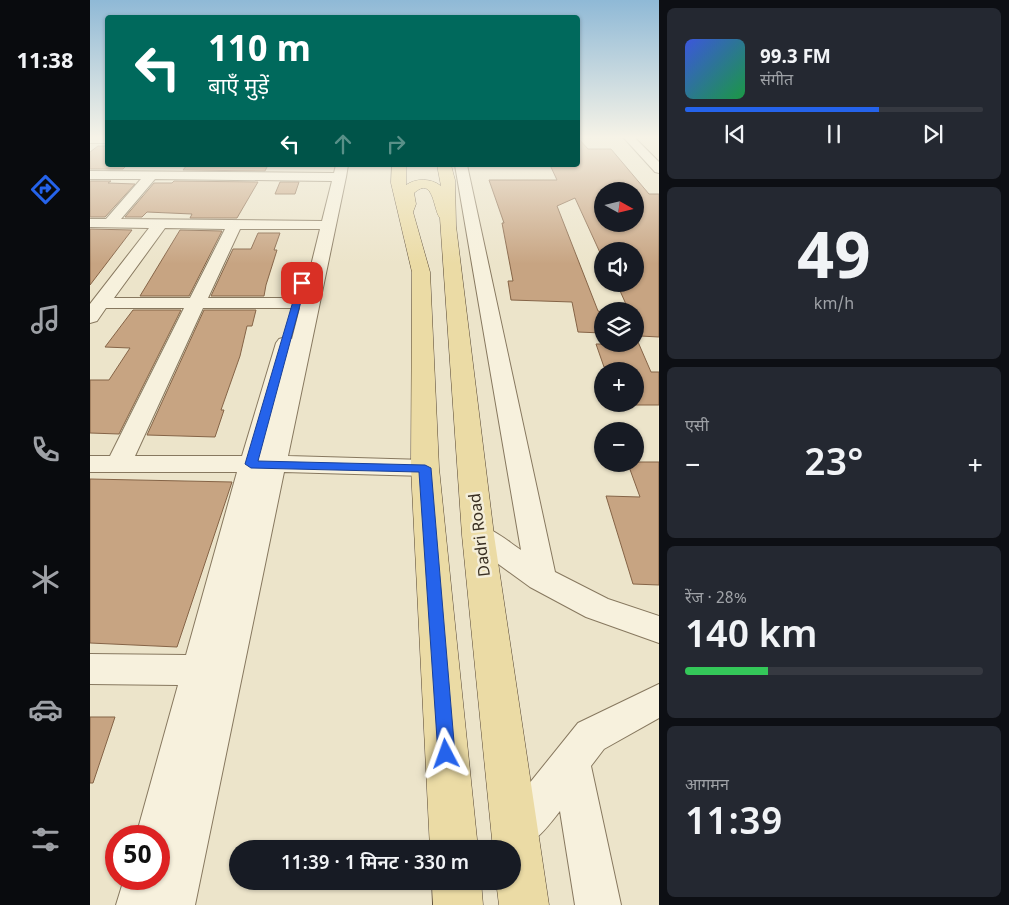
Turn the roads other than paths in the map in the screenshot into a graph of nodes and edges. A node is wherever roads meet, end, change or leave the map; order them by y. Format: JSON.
{"nodes":[{"id":1,"x":147,"y":180,"type":"edge"},
{"id":2,"x":334,"y":180,"type":"edge"},
{"id":3,"x":398,"y":180,"type":"edge"},
{"id":4,"x":448,"y":180,"type":"edge"},
{"id":5,"x":464,"y":180,"type":"edge"},
{"id":6,"x":404,"y":213,"type":"junction"},
{"id":7,"x":90,"y":223,"type":"edge"},
{"id":8,"x":109,"y":224,"type":"junction"},
{"id":9,"x":160,"y":224,"type":"junction"},
{"id":10,"x":234,"y":225,"type":"junction"},
{"id":11,"x":322,"y":225,"type":"junction"},
{"id":12,"x":448,"y":226,"type":"junction"},
{"id":13,"x":304,"y":303,"type":"junction"},
{"id":14,"x":194,"y":304,"type":"junction"},
{"id":15,"x":95,"y":310,"type":"edge"},
{"id":16,"x":90,"y":464,"type":"edge"},
{"id":17,"x":262,"y":464,"type":"junction"},
{"id":18,"x":118,"y":465,"type":"junction"},
{"id":19,"x":425,"y":468,"type":"junction"},
{"id":20,"x":478,"y":535,"type":"junction"},
{"id":21,"x":541,"y":579,"type":"junction"},
{"id":22,"x":659,"y":630,"type":"edge"},
{"id":23,"x":90,"y":669,"type":"edge"},
{"id":24,"x":213,"y":670,"type":"junction"},
{"id":25,"x":659,"y":700,"type":"edge"},
{"id":26,"x":571,"y":762,"type":"junction"},
{"id":27,"x":162,"y":825,"type":"edge"},
{"id":28,"x":516,"y":829,"type":"junction"},
{"id":29,"x":453,"y":840,"type":"edge"},
{"id":30,"x":143,"y":890,"type":"edge"},
{"id":31,"x":457,"y":890,"type":"edge"},
{"id":32,"x":140,"y":905,"type":"edge"},
{"id":33,"x":172,"y":905,"type":"edge"},
{"id":34,"x":458,"y":905,"type":"edge"},
{"id":35,"x":524,"y":905,"type":"edge"},
{"id":36,"x":598,"y":905,"type":"edge"}],
"edges":[{"from":1,"to":8,"type":"street"},
{"from":2,"to":11,"type":"street"},
{"from":3,"to":6,"type":"main road"},
{"from":4,"to":12,"type":"main road","name":"Dadri Road"},
{"from":5,"to":21,"type":"street"},
{"from":6,"to":12,"type":"main road"},
{"from":6,"to":19,"type":"main road"},
{"from":7,"to":8,"type":"street"},
{"from":8,"to":9,"type":"street"},
{"from":9,"to":10,"type":"street"},
{"from":9,"to":15,"type":"street"},
{"from":10,"to":11,"type":"street"},
{"from":10,"to":14,"type":"street"},
{"from":11,"to":13,"type":"street"},
{"from":12,"to":20,"type":"main road","name":"Dadri Road"},
{"from":13,"to":14,"type":"street"},
{"from":13,"to":17,"type":"street"},
{"from":14,"to":15,"type":"street"},
{"from":14,"to":18,"type":"street"},
{"from":16,"to":18,"type":"street"},
{"from":17,"to":18,"type":"street"},
{"from":17,"to":19,"type":"street"},
{"from":17,"to":24,"type":"street"},
{"from":19,"to":29,"type":"main road"},
{"from":20,"to":21,"type":"street"},
{"from":20,"to":28,"type":"main road","name":"Dadri Road"},
{"from":21,"to":22,"type":"street"},
{"from":23,"to":24,"type":"street"},
{"from":24,"to":27,"type":"street"},
{"from":24,"to":33,"type":"street"},
{"from":25,"to":26,"type":"street"},
{"from":26,"to":28,"type":"street"},
{"from":26,"to":36,"type":"street"},
{"from":28,"to":35,"type":"main road","name":"Dadri Road"},
{"from":30,"to":32,"type":"street"},
{"from":31,"to":34,"type":"main road"}]}
